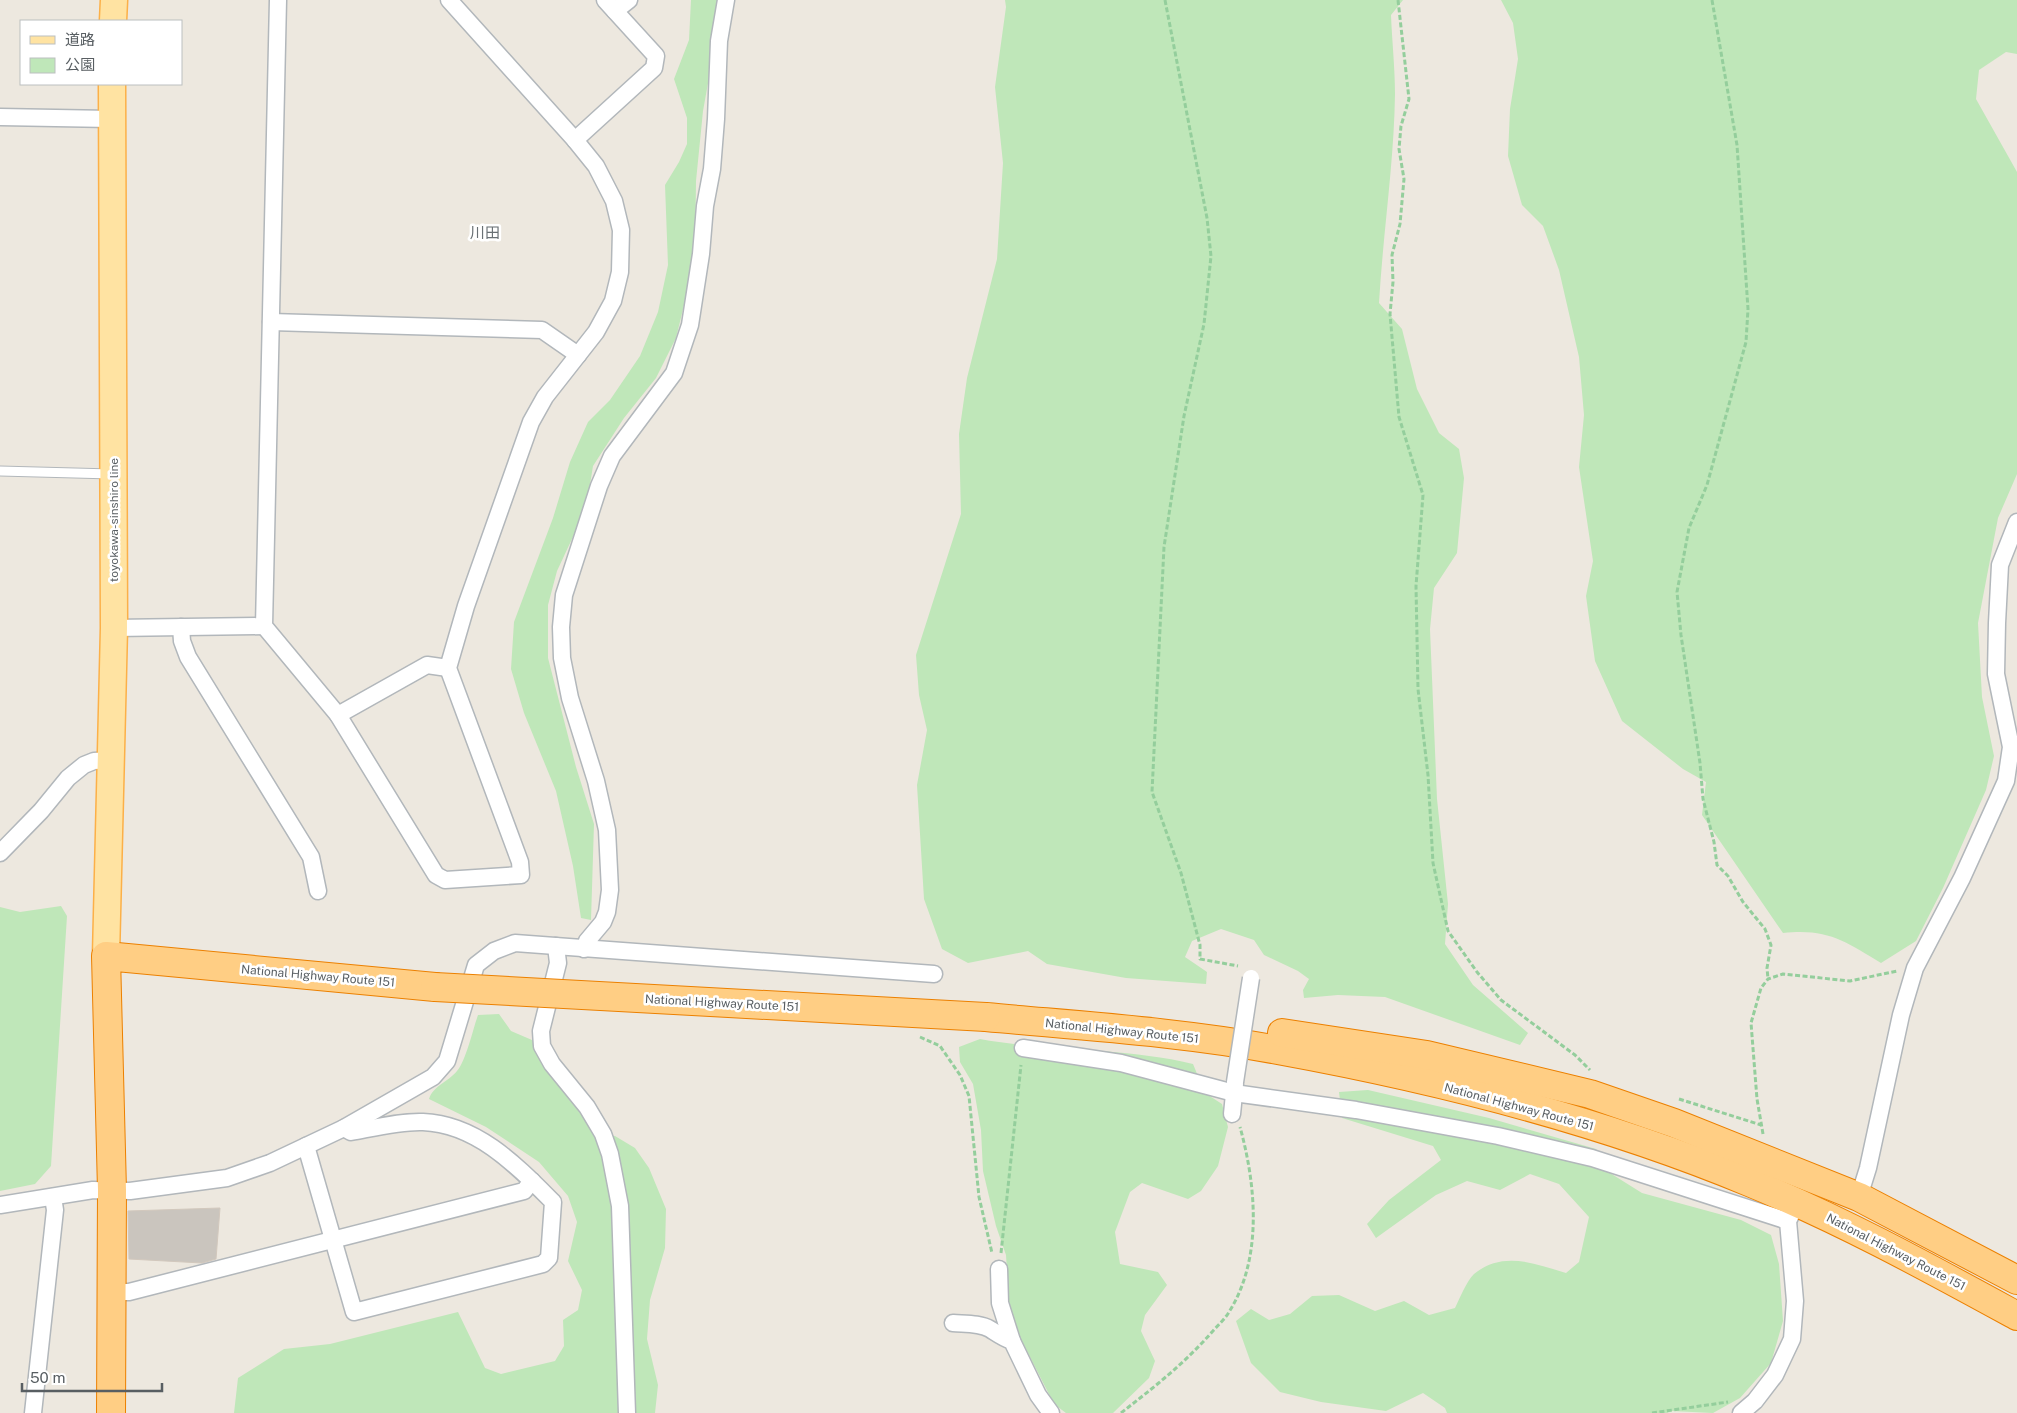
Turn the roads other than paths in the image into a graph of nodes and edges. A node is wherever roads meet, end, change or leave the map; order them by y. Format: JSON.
{"nodes":[{"id":1,"x":114,"y":0,"type":"edge"},
{"id":2,"x":278,"y":0,"type":"edge"},
{"id":3,"x":449,"y":0,"type":"edge"},
{"id":4,"x":629,"y":0,"type":"edge"},
{"id":5,"x":726,"y":0,"type":"edge"},
{"id":6,"x":610,"y":6,"type":"edge"},
{"id":7,"x":113,"y":20,"type":"edge"},
{"id":8,"x":112,"y":85,"type":"edge"},
{"id":9,"x":0,"y":118,"type":"edge"},
{"id":10,"x":111,"y":120,"type":"junction"},
{"id":11,"x":575,"y":140,"type":"junction"},
{"id":12,"x":271,"y":322,"type":"junction"},
{"id":13,"x":578,"y":355,"type":"junction"},
{"id":14,"x":0,"y":471,"type":"edge"},
{"id":15,"x":114,"y":474,"type":"junction"},
{"id":16,"x":2017,"y":522,"type":"edge"},
{"id":17,"x":264,"y":626,"type":"junction"},
{"id":18,"x":181,"y":627,"type":"junction"},
{"id":19,"x":114,"y":628,"type":"junction"},
{"id":20,"x":448,"y":668,"type":"junction"},
{"id":21,"x":338,"y":715,"type":"junction"},
{"id":22,"x":111,"y":760,"type":"junction"},
{"id":23,"x":0,"y":853,"type":"edge"},
{"id":24,"x":318,"y":891,"type":"dead end"},
{"id":25,"x":556,"y":946,"type":"junction"},
{"id":26,"x":584,"y":949,"type":"junction"},
{"id":27,"x":106,"y":956,"type":"junction"},
{"id":28,"x":934,"y":974,"type":"dead end"},
{"id":29,"x":1251,"y":978,"type":"road end"},
{"id":30,"x":986,"y":1017,"type":"junction"},
{"id":31,"x":1023,"y":1048,"type":"road end"},
{"id":32,"x":1235,"y":1088,"type":"junction"},
{"id":33,"x":1232,"y":1114,"type":"road end"},
{"id":34,"x":344,"y":1128,"type":"junction"},
{"id":35,"x":306,"y":1146,"type":"junction"},
{"id":36,"x":532,"y":1182,"type":"junction"},
{"id":37,"x":112,"y":1190,"type":"junction"},
{"id":38,"x":53,"y":1197,"type":"junction"},
{"id":39,"x":1860,"y":1197,"type":"junction"},
{"id":40,"x":0,"y":1205,"type":"edge"},
{"id":41,"x":1793,"y":1212,"type":"junction"},
{"id":42,"x":334,"y":1240,"type":"junction"},
{"id":43,"x":998,"y":1269,"type":"road end"},
{"id":44,"x":2017,"y":1280,"type":"edge"},
{"id":45,"x":112,"y":1292,"type":"junction"},
{"id":46,"x":2017,"y":1316,"type":"edge"},
{"id":47,"x":953,"y":1323,"type":"dead end"},
{"id":48,"x":1012,"y":1341,"type":"junction"},
{"id":49,"x":33,"y":1413,"type":"edge"},
{"id":50,"x":111,"y":1413,"type":"edge"},
{"id":51,"x":627,"y":1413,"type":"edge"},
{"id":52,"x":1051,"y":1413,"type":"edge"},
{"id":53,"x":1741,"y":1413,"type":"edge"}],
"edges":[{"from":1,"to":7,"type":"main road"},
{"from":2,"to":12,"type":"street"},
{"from":3,"to":11,"type":"street"},
{"from":4,"to":6,"type":"street"},
{"from":5,"to":26,"type":"street"},
{"from":6,"to":11,"type":"street"},
{"from":8,"to":10,"type":"main road","name":"toyokawa-sinshiro line"},
{"from":9,"to":10,"type":"street"},
{"from":10,"to":15,"type":"main road","name":"toyokawa-sinshiro line"},
{"from":11,"to":13,"type":"street"},
{"from":12,"to":13,"type":"street"},
{"from":12,"to":17,"type":"street"},
{"from":13,"to":20,"type":"street"},
{"from":14,"to":15,"type":"lane"},
{"from":15,"to":19,"type":"main road","name":"toyokawa-sinshiro line"},
{"from":16,"to":39,"type":"street"},
{"from":17,"to":18,"type":"street"},
{"from":17,"to":21,"type":"street"},
{"from":18,"to":19,"type":"street"},
{"from":18,"to":24,"type":"street"},
{"from":19,"to":22,"type":"main road","name":"toyokawa-sinshiro line"},
{"from":20,"to":21,"type":"street"},
{"from":20,"to":21,"type":"street"},
{"from":22,"to":23,"type":"street"},
{"from":22,"to":27,"type":"main road","name":"toyokawa-sinshiro line"},
{"from":25,"to":26,"type":"street"},
{"from":25,"to":34,"type":"street"},
{"from":25,"to":51,"type":"street"},
{"from":26,"to":28,"type":"street"},
{"from":27,"to":30,"type":"highway","name":"National Highway Route 151","bridge":true},
{"from":27,"to":37,"type":"highway"},
{"from":29,"to":32,"type":"street","bridge":true},
{"from":30,"to":39,"type":"highway","name":"National Highway Route 151"},
{"from":30,"to":41,"type":"highway","name":"National Highway Route 151"},
{"from":31,"to":32,"type":"street"},
{"from":32,"to":33,"type":"street"},
{"from":32,"to":41,"type":"street"},
{"from":34,"to":35,"type":"street"},
{"from":34,"to":36,"type":"street"},
{"from":35,"to":37,"type":"street"},
{"from":35,"to":42,"type":"street"},
{"from":36,"to":42,"type":"street"},
{"from":36,"to":42,"type":"street"},
{"from":37,"to":38,"type":"street"},
{"from":37,"to":45,"type":"highway"},
{"from":38,"to":40,"type":"street"},
{"from":38,"to":49,"type":"street"},
{"from":39,"to":44,"type":"highway","name":"National Highway Route 151"},
{"from":41,"to":46,"type":"highway","name":"National Highway Route 151"},
{"from":41,"to":53,"type":"street"},
{"from":42,"to":45,"type":"street"},
{"from":43,"to":48,"type":"street"},
{"from":45,"to":50,"type":"highway"},
{"from":47,"to":48,"type":"street"},
{"from":48,"to":52,"type":"street"}]}
